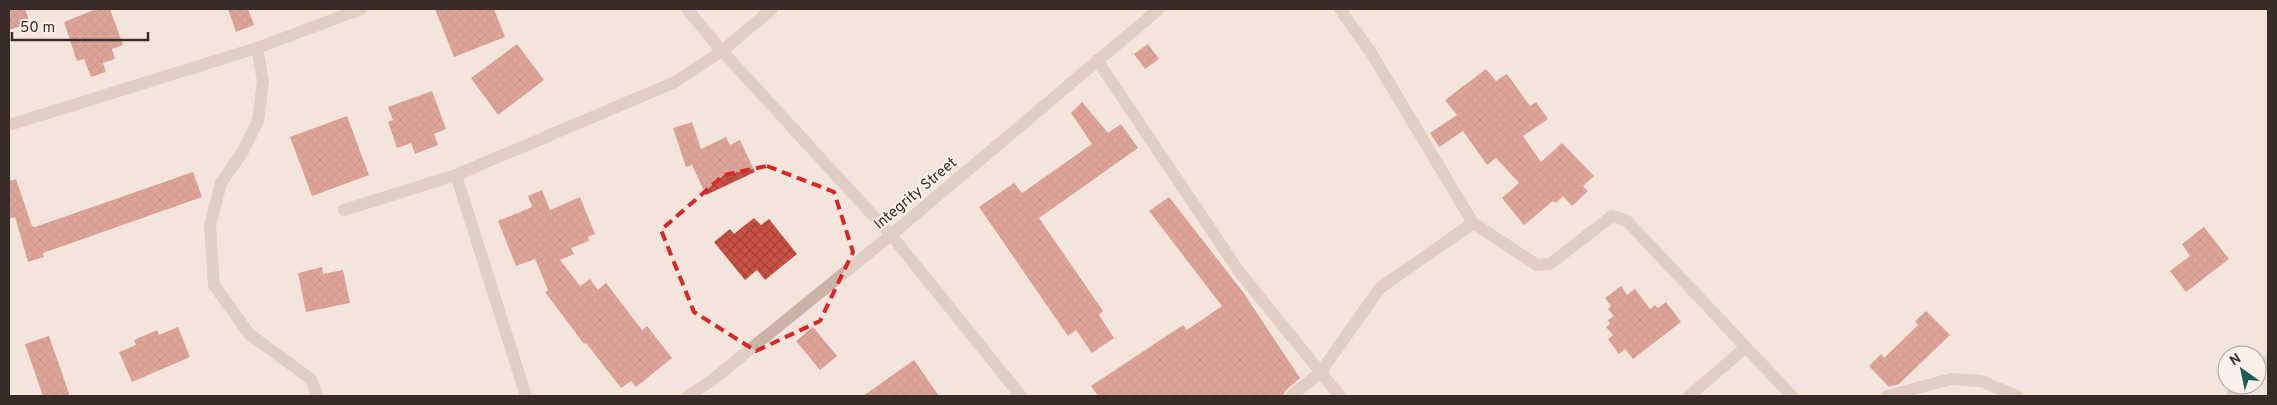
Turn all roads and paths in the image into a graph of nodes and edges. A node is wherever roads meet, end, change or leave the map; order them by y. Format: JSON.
{"nodes":[{"id":1,"x":361,"y":9,"type":"edge"},
{"id":2,"x":687,"y":9,"type":"edge"},
{"id":3,"x":772,"y":9,"type":"edge"},
{"id":4,"x":1159,"y":9,"type":"edge"},
{"id":5,"x":1340,"y":9,"type":"edge"},
{"id":6,"x":257,"y":48,"type":"junction"},
{"id":7,"x":722,"y":51,"type":"junction"},
{"id":8,"x":1098,"y":60,"type":"junction"},
{"id":9,"x":9,"y":125,"type":"edge"},
{"id":10,"x":456,"y":175,"type":"junction"},
{"id":11,"x":344,"y":210,"type":"dead end"},
{"id":12,"x":1473,"y":222,"type":"junction"},
{"id":13,"x":891,"y":234,"type":"junction"},
{"id":14,"x":1745,"y":348,"type":"junction"},
{"id":15,"x":1320,"y":373,"type":"junction"},
{"id":16,"x":316,"y":396,"type":"edge"},
{"id":17,"x":526,"y":396,"type":"edge"},
{"id":18,"x":688,"y":396,"type":"edge"},
{"id":19,"x":1021,"y":396,"type":"edge"},
{"id":20,"x":1291,"y":396,"type":"edge"},
{"id":21,"x":1340,"y":396,"type":"edge"},
{"id":22,"x":1688,"y":396,"type":"edge"},
{"id":23,"x":1790,"y":396,"type":"edge"},
{"id":24,"x":1887,"y":396,"type":"edge"},
{"id":25,"x":2017,"y":396,"type":"edge"}],
"edges":[{"from":1,"to":6,"type":"street"},
{"from":2,"to":7,"type":"street"},
{"from":3,"to":7,"type":"street"},
{"from":4,"to":8,"type":"street","name":"Integrity Street"},
{"from":5,"to":12,"type":"street"},
{"from":6,"to":9,"type":"street"},
{"from":6,"to":16,"type":"street"},
{"from":7,"to":10,"type":"street"},
{"from":7,"to":13,"type":"street"},
{"from":8,"to":13,"type":"street","name":"Integrity Street"},
{"from":8,"to":15,"type":"street"},
{"from":10,"to":11,"type":"street"},
{"from":10,"to":17,"type":"street"},
{"from":12,"to":14,"type":"street"},
{"from":12,"to":15,"type":"street"},
{"from":13,"to":18,"type":"street","name":"Integrity Street"},
{"from":13,"to":19,"type":"street"},
{"from":14,"to":22,"type":"street"},
{"from":14,"to":23,"type":"street"},
{"from":15,"to":20,"type":"street"},
{"from":15,"to":21,"type":"street"},
{"from":24,"to":25,"type":"street"}]}
